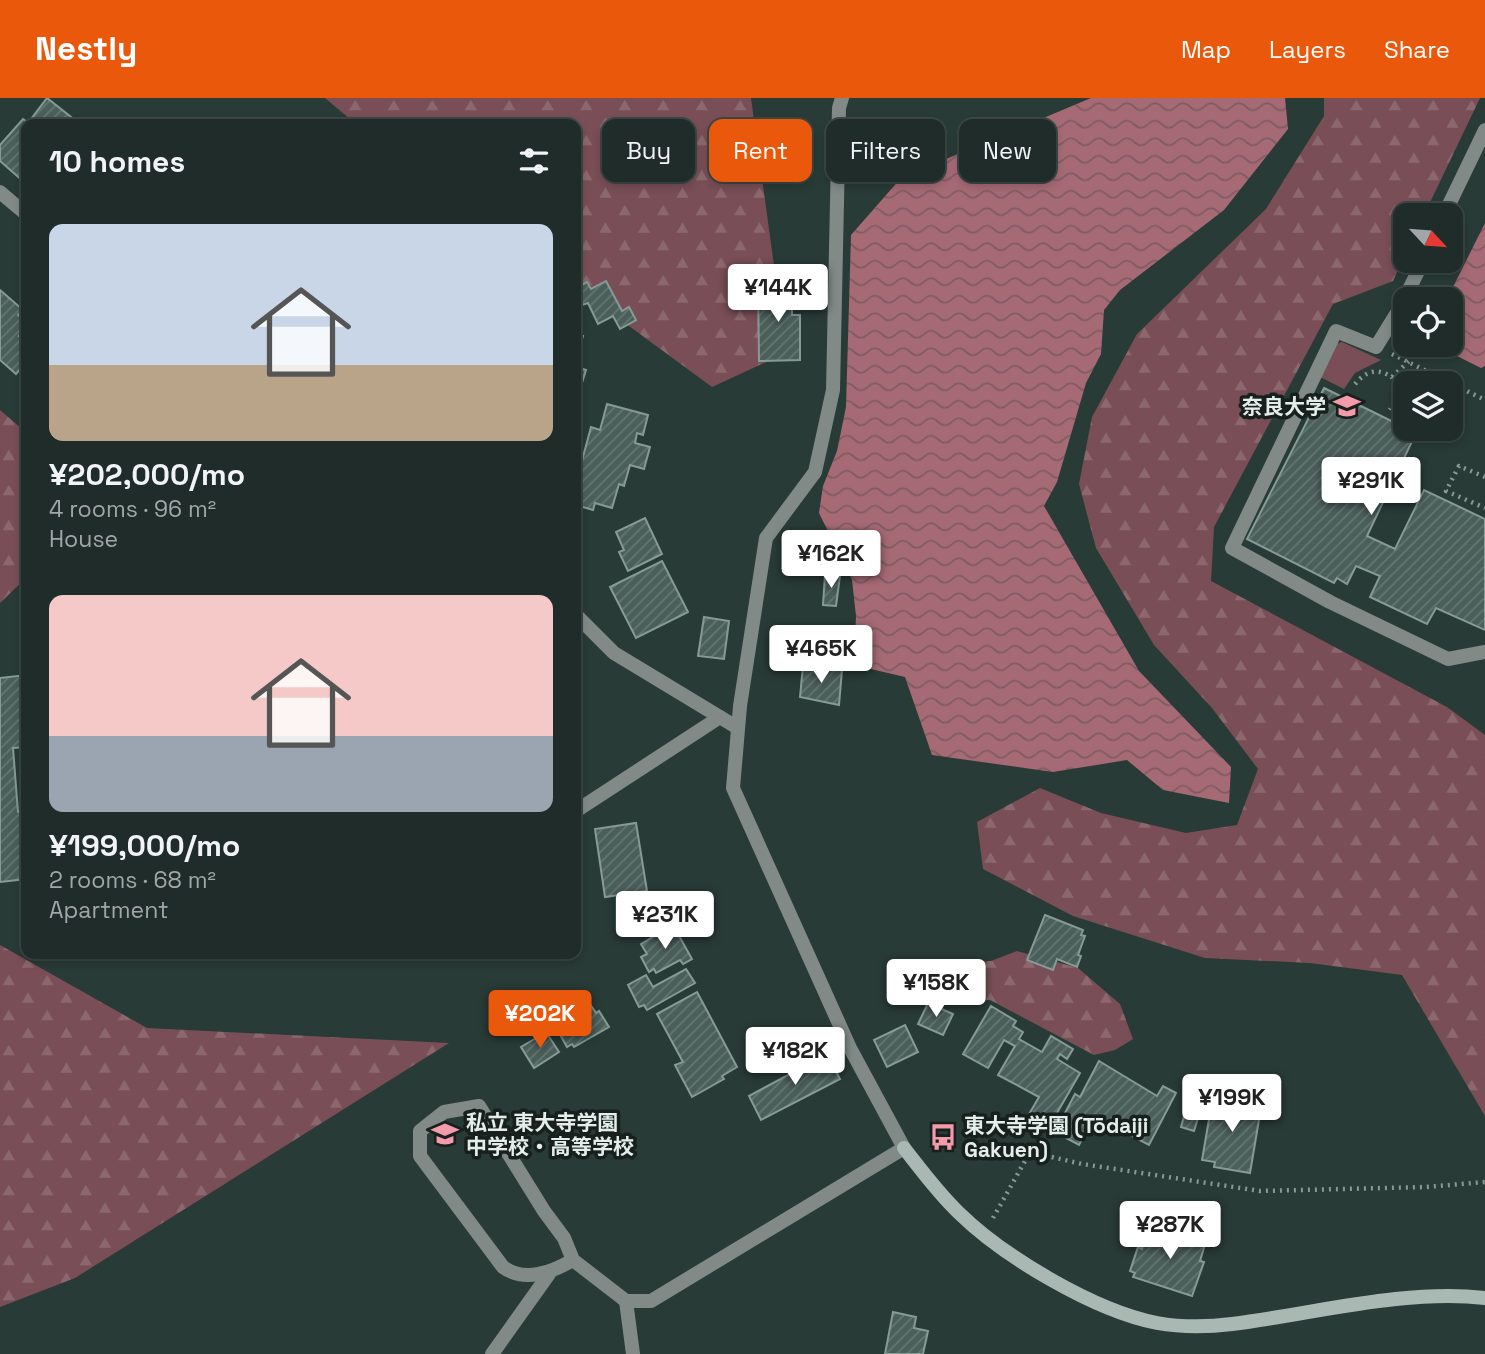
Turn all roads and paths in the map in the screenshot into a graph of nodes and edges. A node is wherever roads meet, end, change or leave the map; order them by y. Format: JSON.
{"nodes":[{"id":1,"x":842,"y":98,"type":"edge"},
{"id":2,"x":1485,"y":130,"type":"edge"},
{"id":3,"x":0,"y":192,"type":"edge"},
{"id":4,"x":1450,"y":203,"type":"edge"},
{"id":5,"x":21,"y":210,"type":"edge"},
{"id":6,"x":1417,"y":273,"type":"edge"},
{"id":7,"x":1376,"y":347,"type":"junction"},
{"id":8,"x":1409,"y":361,"type":"junction"},
{"id":9,"x":1392,"y":377,"type":"junction"},
{"id":10,"x":1355,"y":384,"type":"dead end"},
{"id":11,"x":1485,"y":400,"type":"edge"},
{"id":12,"x":1390,"y":410,"type":"dead end"},
{"id":13,"x":1485,"y":477,"type":"edge"},
{"id":14,"x":1485,"y":509,"type":"edge"},
{"id":15,"x":581,"y":620,"type":"edge"},
{"id":16,"x":1485,"y":652,"type":"edge"},
{"id":17,"x":720,"y":717,"type":"junction"},
{"id":18,"x":738,"y":728,"type":"junction"},
{"id":19,"x":581,"y":808,"type":"edge"},
{"id":20,"x":904,"y":1148,"type":"junction"},
{"id":21,"x":1485,"y":1182,"type":"edge"},
{"id":22,"x":985,"y":1233,"type":"junction"},
{"id":23,"x":573,"y":1260,"type":"junction"},
{"id":24,"x":549,"y":1274,"type":"junction"},
{"id":25,"x":1485,"y":1298,"type":"edge"},
{"id":26,"x":626,"y":1301,"type":"junction"},
{"id":27,"x":492,"y":1354,"type":"edge"},
{"id":28,"x":633,"y":1354,"type":"edge"}],
"edges":[{"from":1,"to":18,"type":"street"},
{"from":2,"to":4,"type":"street"},
{"from":3,"to":5,"type":"street"},
{"from":6,"to":7,"type":"street"},
{"from":7,"to":8,"type":"path"},
{"from":7,"to":16,"type":"street"},
{"from":8,"to":9,"type":"path"},
{"from":8,"to":11,"type":"path"},
{"from":9,"to":10,"type":"path"},
{"from":9,"to":12,"type":"path"},
{"from":13,"to":14,"type":"path"},
{"from":15,"to":17,"type":"street"},
{"from":17,"to":18,"type":"street"},
{"from":17,"to":19,"type":"street"},
{"from":18,"to":20,"type":"street"},
{"from":20,"to":22,"type":"street"},
{"from":20,"to":26,"type":"street"},
{"from":21,"to":22,"type":"path"},
{"from":22,"to":25,"type":"street"},
{"from":23,"to":24,"type":"street"},
{"from":23,"to":24,"type":"street"},
{"from":23,"to":26,"type":"street"},
{"from":24,"to":27,"type":"street"},
{"from":26,"to":28,"type":"street"}]}
